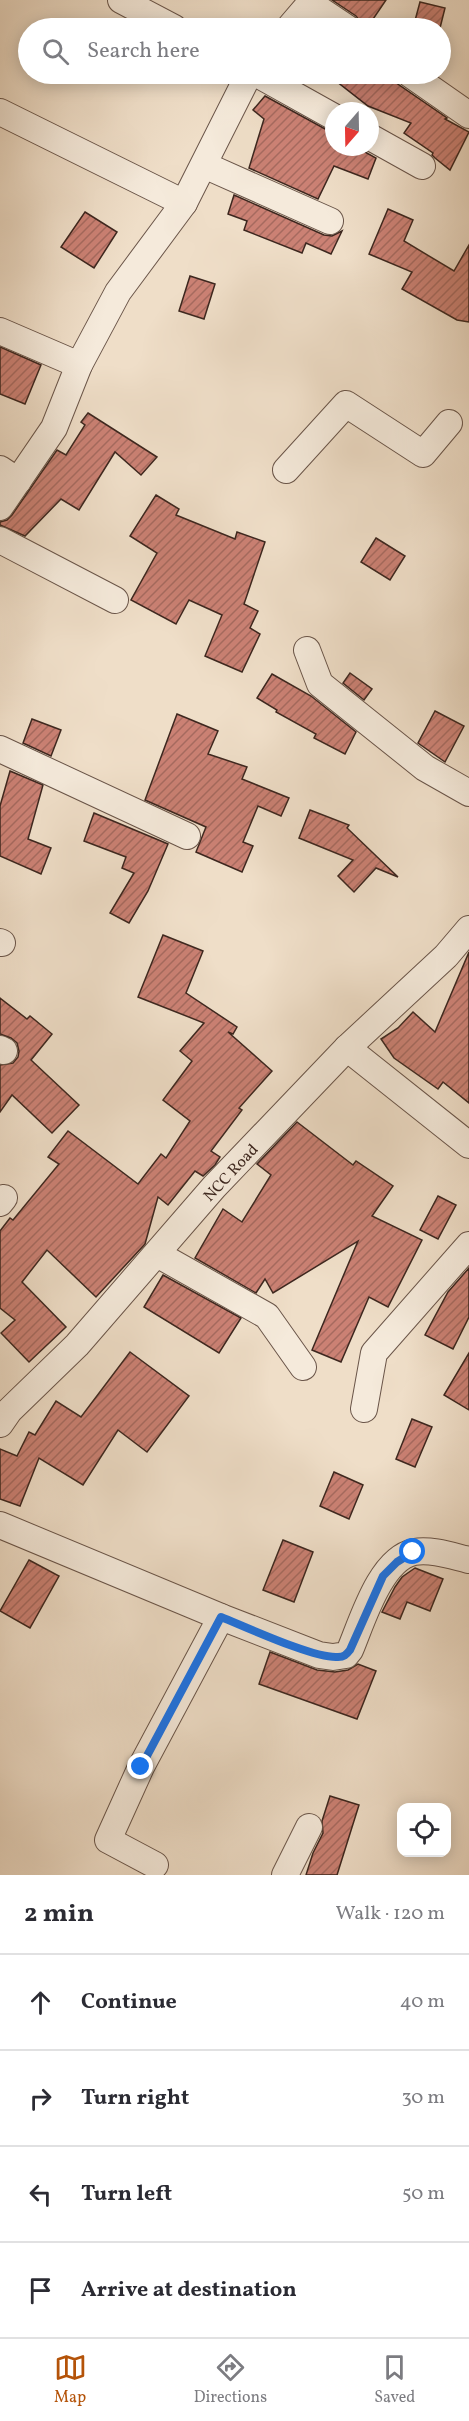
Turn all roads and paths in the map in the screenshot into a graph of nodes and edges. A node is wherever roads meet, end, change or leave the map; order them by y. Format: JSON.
{"nodes":[{"id":1,"x":121,"y":0,"type":"edge"},
{"id":2,"x":312,"y":2,"type":"edge"},
{"id":3,"x":155,"y":18,"type":"edge"},
{"id":4,"x":298,"y":18,"type":"edge"},
{"id":5,"x":334,"y":18,"type":"edge"},
{"id":6,"x":244,"y":84,"type":"edge"},
{"id":7,"x":275,"y":84,"type":"edge"},
{"id":8,"x":424,"y":84,"type":"edge"},
{"id":9,"x":0,"y":112,"type":"edge"},
{"id":10,"x":325,"y":112,"type":"edge"},
{"id":11,"x":469,"y":115,"type":"edge"},
{"id":12,"x":379,"y":142,"type":"edge"},
{"id":13,"x":204,"y":165,"type":"junction"},
{"id":14,"x":422,"y":166,"type":"dead end"},
{"id":15,"x":184,"y":203,"type":"junction"},
{"id":16,"x":330,"y":221,"type":"dead end"},
{"id":17,"x":0,"y":331,"type":"edge"},
{"id":18,"x":79,"y":365,"type":"junction"},
{"id":19,"x":449,"y":423,"type":"dead end"},
{"id":20,"x":286,"y":470,"type":"dead end"},
{"id":21,"x":9,"y":475,"type":"edge"},
{"id":22,"x":0,"y":507,"type":"edge"},
{"id":23,"x":0,"y":540,"type":"edge"},
{"id":24,"x":115,"y":600,"type":"dead end"},
{"id":25,"x":307,"y":650,"type":"dead end"},
{"id":26,"x":0,"y":749,"type":"edge"},
{"id":27,"x":469,"y":793,"type":"edge"},
{"id":28,"x":187,"y":836,"type":"dead end"},
{"id":29,"x":469,"y":929,"type":"edge"},
{"id":30,"x":347,"y":1048,"type":"junction"},
{"id":31,"x":469,"y":1145,"type":"edge"},
{"id":32,"x":469,"y":1245,"type":"edge"},
{"id":33,"x":157,"y":1254,"type":"junction"},
{"id":34,"x":303,"y":1367,"type":"dead end"},
{"id":35,"x":3,"y":1409,"type":"edge"},
{"id":36,"x":364,"y":1409,"type":"dead end"},
{"id":37,"x":0,"y":1525,"type":"edge"},
{"id":38,"x":469,"y":1560,"type":"edge"},
{"id":39,"x":221,"y":1617,"type":"junction"},
{"id":40,"x":309,"y":1827,"type":"dead end"},
{"id":41,"x":155,"y":1865,"type":"dead end"},
{"id":42,"x":285,"y":1875,"type":"edge"}],
"edges":[{"from":1,"to":3,"type":"street"},
{"from":2,"to":4,"type":"street"},
{"from":2,"to":5,"type":"street"},
{"from":6,"to":13,"type":"street"},
{"from":7,"to":10,"type":"street"},
{"from":8,"to":11,"type":"street"},
{"from":9,"to":15,"type":"street"},
{"from":12,"to":14,"type":"street"},
{"from":13,"to":15,"type":"street"},
{"from":13,"to":16,"type":"street"},
{"from":15,"to":18,"type":"street"},
{"from":17,"to":18,"type":"street"},
{"from":18,"to":21,"type":"street"},
{"from":19,"to":20,"type":"street"},
{"from":21,"to":22,"type":"street"},
{"from":23,"to":24,"type":"street"},
{"from":25,"to":27,"type":"street"},
{"from":26,"to":28,"type":"street"},
{"from":29,"to":30,"type":"street","name":"NCC Road"},
{"from":30,"to":31,"type":"street"},
{"from":30,"to":33,"type":"street","name":"NCC Road"},
{"from":32,"to":36,"type":"street"},
{"from":33,"to":34,"type":"street"},
{"from":33,"to":35,"type":"street","name":"NCC Road"},
{"from":37,"to":39,"type":"street"},
{"from":38,"to":39,"type":"street"},
{"from":39,"to":41,"type":"street"},
{"from":40,"to":42,"type":"street"}]}
